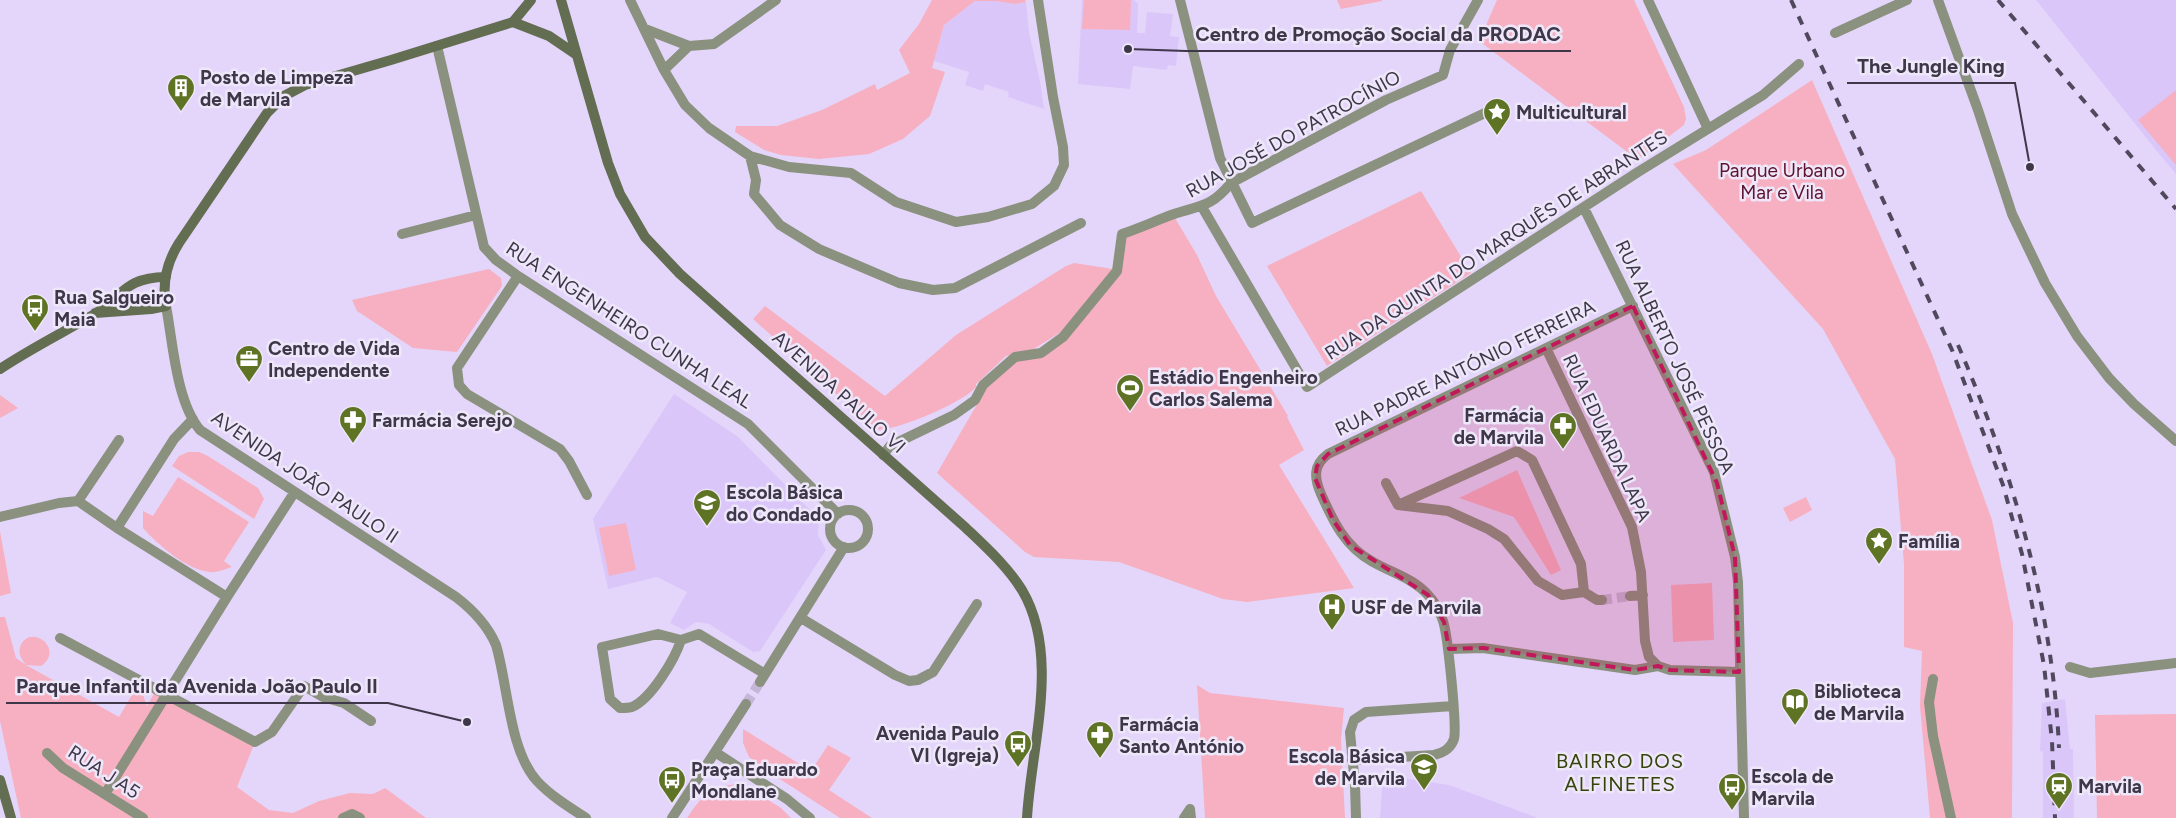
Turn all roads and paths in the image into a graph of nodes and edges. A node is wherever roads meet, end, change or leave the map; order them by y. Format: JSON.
{"nodes":[{"id":1,"x":531,"y":0,"type":"edge"},
{"id":2,"x":561,"y":0,"type":"edge"},
{"id":3,"x":630,"y":0,"type":"edge"},
{"id":4,"x":776,"y":0,"type":"edge"},
{"id":5,"x":1038,"y":0,"type":"edge"},
{"id":6,"x":1180,"y":0,"type":"edge"},
{"id":7,"x":1478,"y":0,"type":"edge"},
{"id":8,"x":1648,"y":0,"type":"edge"},
{"id":9,"x":1907,"y":0,"type":"edge"},
{"id":10,"x":1938,"y":0,"type":"edge"},
{"id":11,"x":512,"y":22,"type":"junction"},
{"id":12,"x":645,"y":29,"type":"junction"},
{"id":13,"x":1835,"y":33,"type":"dead end"},
{"id":14,"x":437,"y":46,"type":"junction"},
{"id":15,"x":689,"y":46,"type":"junction"},
{"id":16,"x":576,"y":55,"type":"junction"},
{"id":17,"x":1799,"y":64,"type":"dead end"},
{"id":18,"x":664,"y":70,"type":"junction"},
{"id":19,"x":1485,"y":113,"type":"dead end"},
{"id":20,"x":1708,"y":129,"type":"junction"},
{"id":21,"x":750,"y":156,"type":"junction"},
{"id":22,"x":1231,"y":183,"type":"junction"},
{"id":23,"x":1202,"y":207,"type":"junction"},
{"id":24,"x":1584,"y":208,"type":"junction"},
{"id":25,"x":476,"y":215,"type":"junction"},
{"id":26,"x":1082,"y":223,"type":"dead end"},
{"id":27,"x":402,"y":234,"type":"dead end"},
{"id":28,"x":518,"y":276,"type":"junction"},
{"id":29,"x":166,"y":277,"type":"junction"},
{"id":30,"x":166,"y":306,"type":"junction"},
{"id":31,"x":1633,"y":306,"type":"junction"},
{"id":32,"x":95,"y":313,"type":"junction"},
{"id":33,"x":1546,"y":348,"type":"junction"},
{"id":34,"x":0,"y":369,"type":"edge"},
{"id":35,"x":192,"y":420,"type":"junction"},
{"id":36,"x":119,"y":440,"type":"dead end"},
{"id":37,"x":2176,"y":441,"type":"edge"},
{"id":38,"x":883,"y":455,"type":"junction"},
{"id":39,"x":1386,"y":483,"type":"dead end"},
{"id":40,"x":294,"y":493,"type":"junction"},
{"id":41,"x":586,"y":496,"type":"dead end"},
{"id":42,"x":78,"y":501,"type":"junction"},
{"id":43,"x":1398,"y":505,"type":"junction"},
{"id":44,"x":838,"y":514,"type":"junction"},
{"id":45,"x":0,"y":517,"type":"edge"},
{"id":46,"x":117,"y":528,"type":"junction"},
{"id":47,"x":844,"y":547,"type":"junction"},
{"id":48,"x":1584,"y":592,"type":"junction"},
{"id":49,"x":1643,"y":595,"type":"junction"},
{"id":50,"x":1630,"y":596,"type":"tunnel mouth"},
{"id":51,"x":227,"y":597,"type":"junction"},
{"id":52,"x":1602,"y":600,"type":"tunnel mouth"},
{"id":53,"x":977,"y":604,"type":"dead end"},
{"id":54,"x":801,"y":618,"type":"junction"},
{"id":55,"x":60,"y":638,"type":"dead end"},
{"id":56,"x":681,"y":640,"type":"junction"},
{"id":57,"x":1448,"y":649,"type":"junction"},
{"id":58,"x":2176,"y":663,"type":"edge"},
{"id":59,"x":1658,"y":666,"type":"junction"},
{"id":60,"x":2070,"y":667,"type":"dead end"},
{"id":61,"x":1739,"y":672,"type":"junction"},
{"id":62,"x":1932,"y":679,"type":"dead end"},
{"id":63,"x":167,"y":696,"type":"junction"},
{"id":64,"x":746,"y":704,"type":"tunnel mouth"},
{"id":65,"x":1452,"y":706,"type":"junction"},
{"id":66,"x":371,"y":721,"type":"dead end"},
{"id":67,"x":715,"y":752,"type":"junction"},
{"id":68,"x":47,"y":753,"type":"dead end"},
{"id":69,"x":1352,"y":760,"type":"junction"},
{"id":70,"x":0,"y":780,"type":"edge"},
{"id":71,"x":105,"y":794,"type":"junction"},
{"id":72,"x":10,"y":818,"type":"edge"},
{"id":73,"x":143,"y":818,"type":"edge"},
{"id":74,"x":343,"y":818,"type":"edge"},
{"id":75,"x":360,"y":818,"type":"edge"},
{"id":76,"x":586,"y":818,"type":"edge"},
{"id":77,"x":672,"y":818,"type":"edge"},
{"id":78,"x":810,"y":818,"type":"edge"},
{"id":79,"x":1027,"y":818,"type":"edge"},
{"id":80,"x":1184,"y":818,"type":"edge"},
{"id":81,"x":1191,"y":818,"type":"edge"},
{"id":82,"x":1356,"y":818,"type":"edge"},
{"id":83,"x":1744,"y":818,"type":"edge"},
{"id":84,"x":1951,"y":818,"type":"edge"}],
"edges":[{"from":1,"to":11,"type":"main road"},
{"from":2,"to":16,"type":"main road","name":"AVENIDA PAULO VI"},
{"from":3,"to":12,"type":"street"},
{"from":4,"to":15,"type":"street"},
{"from":5,"to":21,"type":"street"},
{"from":6,"to":22,"type":"street"},
{"from":7,"to":22,"type":"street","name":"RUA JOSÉ DO PATROCÍNIO"},
{"from":8,"to":20,"type":"street"},
{"from":9,"to":13,"type":"street"},
{"from":10,"to":37,"type":"street"},
{"from":11,"to":14,"type":"main road","name":"AVENIDA JOÃO PAULO II"},
{"from":11,"to":16,"type":"main road"},
{"from":12,"to":15,"type":"street"},
{"from":12,"to":18,"type":"street"},
{"from":14,"to":25,"type":"street","name":"RUA ENGENHEIRO CUNHA LEAL"},
{"from":14,"to":29,"type":"main road","name":"AVENIDA JOÃO PAULO II"},
{"from":15,"to":18,"type":"street"},
{"from":16,"to":38,"type":"main road","name":"AVENIDA PAULO VI"},
{"from":17,"to":20,"type":"street","name":"RUA DA QUINTA DO MARQUÊS DE ABRANTES"},
{"from":18,"to":21,"type":"street"},
{"from":19,"to":22,"type":"street"},
{"from":20,"to":24,"type":"street","name":"RUA DA QUINTA DO MARQUÊS DE ABRANTES"},
{"from":21,"to":26,"type":"street"},
{"from":22,"to":23,"type":"street","name":"RUA JOSÉ DO PATROCÍNIO"},
{"from":23,"to":24,"type":"street","name":"RUA DA QUINTA DO MARQUÊS DE ABRANTES"},
{"from":23,"to":38,"type":"street","name":"RUA JOSÉ DO PATROCÍNIO"},
{"from":24,"to":31,"type":"street","name":"RUA ALBERTO JOSÉ PESSOA"},
{"from":25,"to":27,"type":"street"},
{"from":25,"to":28,"type":"street","name":"RUA ENGENHEIRO CUNHA LEAL"},
{"from":28,"to":41,"type":"street"},
{"from":28,"to":44,"type":"street","name":"RUA ENGENHEIRO CUNHA LEAL"},
{"from":29,"to":30,"type":"main road","name":"AVENIDA JOÃO PAULO II"},
{"from":29,"to":32,"type":"main road"},
{"from":30,"to":32,"type":"main road"},
{"from":30,"to":35,"type":"street","name":"AVENIDA JOÃO PAULO II"},
{"from":31,"to":33,"type":"street","name":"RUA PADRE ANTÓNIO FERREIRA"},
{"from":31,"to":61,"type":"street","name":"RUA ALBERTO JOSÉ PESSOA"},
{"from":32,"to":34,"type":"main road"},
{"from":33,"to":49,"type":"street","name":"RUA EDUARDA LAPA"},
{"from":33,"to":57,"type":"street","name":"RUA PADRE ANTÓNIO FERREIRA"},
{"from":35,"to":40,"type":"street","name":"AVENIDA JOÃO PAULO II"},
{"from":35,"to":46,"type":"street"},
{"from":36,"to":42,"type":"street"},
{"from":38,"to":79,"type":"main road","name":"AVENIDA PAULO VI"},
{"from":39,"to":43,"type":"street"},
{"from":40,"to":51,"type":"street"},
{"from":40,"to":76,"type":"street","name":"AVENIDA JOÃO PAULO II"},
{"from":42,"to":45,"type":"street"},
{"from":42,"to":46,"type":"street"},
{"from":43,"to":48,"type":"street"},
{"from":43,"to":48,"type":"street"},
{"from":44,"to":47,"type":"street"},
{"from":44,"to":47,"type":"street"},
{"from":46,"to":51,"type":"street"},
{"from":47,"to":54,"type":"street"},
{"from":48,"to":52,"type":"street"},
{"from":49,"to":50,"type":"street"},
{"from":49,"to":59,"type":"street","name":"RUA EDUARDA LAPA"},
{"from":51,"to":63,"type":"street"},
{"from":53,"to":54,"type":"street"},
{"from":54,"to":56,"type":"street"},
{"from":55,"to":63,"type":"street"},
{"from":56,"to":56,"type":"street"},
{"from":57,"to":59,"type":"street"},
{"from":57,"to":65,"type":"street"},
{"from":58,"to":60,"type":"street"},
{"from":59,"to":61,"type":"street"},
{"from":61,"to":83,"type":"street","name":"RUA ALBERTO JOSÉ PESSOA"},
{"from":62,"to":84,"type":"street"},
{"from":63,"to":66,"type":"street"},
{"from":63,"to":71,"type":"street"},
{"from":64,"to":67,"type":"street"},
{"from":65,"to":69,"type":"street"},
{"from":65,"to":69,"type":"street"},
{"from":67,"to":77,"type":"street"},
{"from":67,"to":78,"type":"street"},
{"from":68,"to":71,"type":"street","name":"RUA J A5"},
{"from":69,"to":82,"type":"street"},
{"from":70,"to":72,"type":"main road"},
{"from":71,"to":73,"type":"street","name":"RUA J A5"},
{"from":74,"to":75,"type":"street"},
{"from":80,"to":81,"type":"street"}]}
